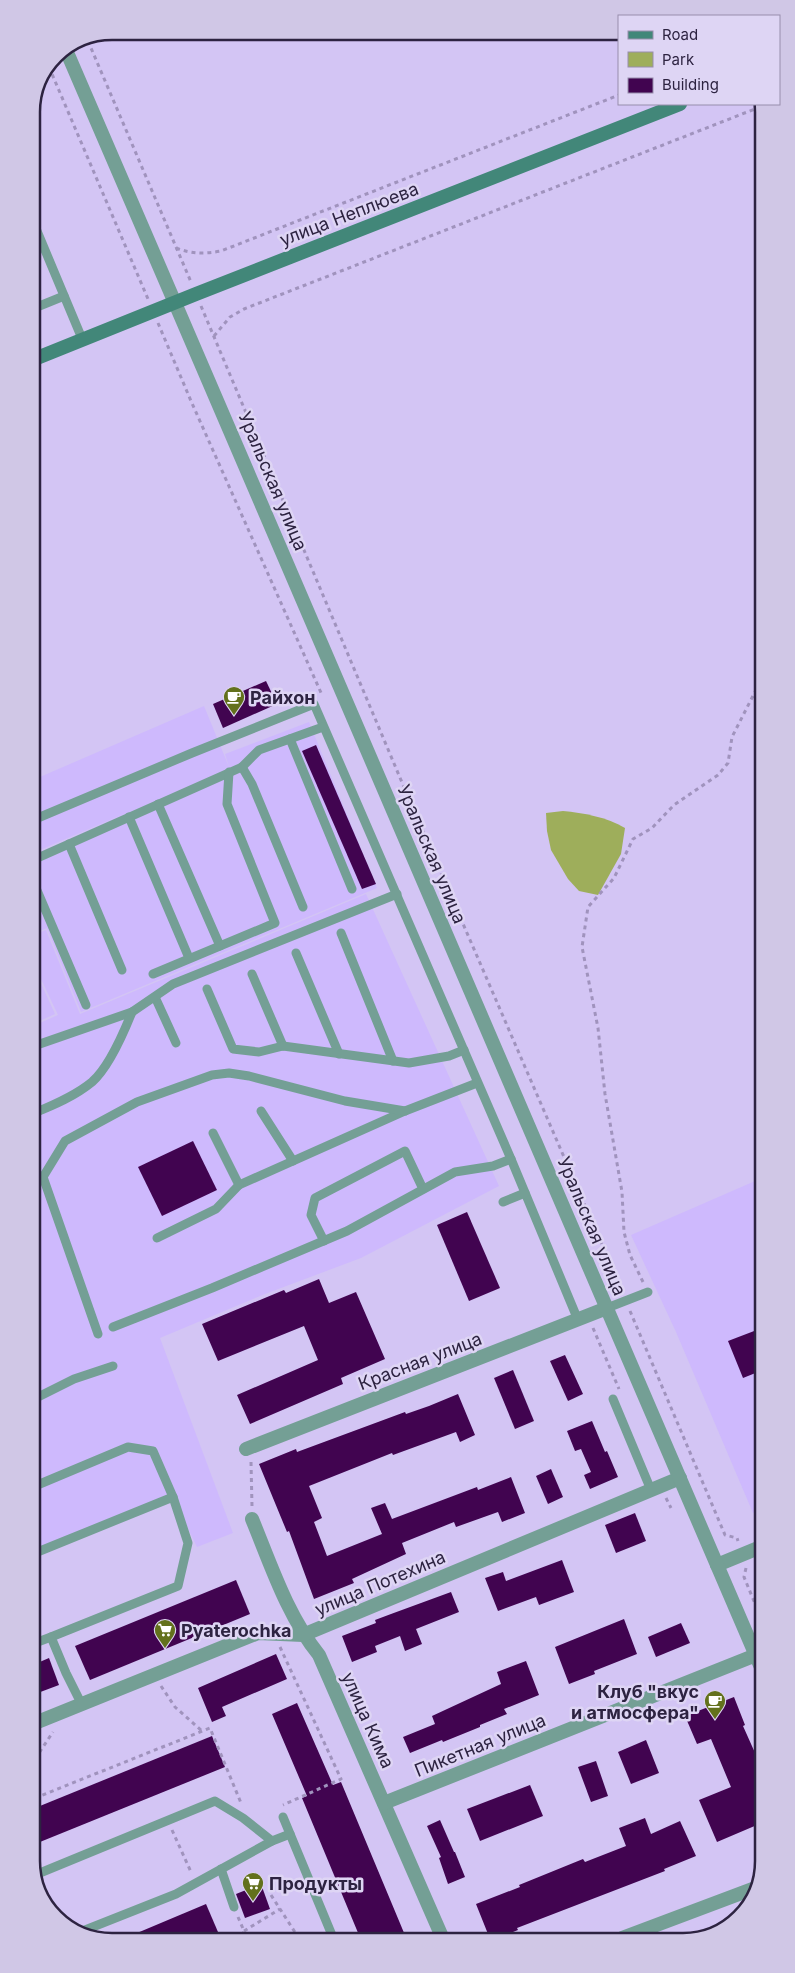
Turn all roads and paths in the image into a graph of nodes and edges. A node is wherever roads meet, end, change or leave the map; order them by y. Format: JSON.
{"nodes":[{"id":1,"x":89,"y":44,"type":"edge"},
{"id":2,"x":68,"y":55,"type":"edge"},
{"id":3,"x":618,"y":95,"type":"edge"},
{"id":4,"x":677,"y":105,"type":"edge"},
{"id":5,"x":755,"y":108,"type":"edge"},
{"id":6,"x":40,"y":238,"type":"edge"},
{"id":7,"x":176,"y":248,"type":"junction"},
{"id":8,"x":196,"y":294,"type":"junction"},
{"id":9,"x":64,"y":296,"type":"junction"},
{"id":10,"x":175,"y":303,"type":"junction"},
{"id":11,"x":40,"y":306,"type":"edge"},
{"id":12,"x":214,"y":336,"type":"junction"},
{"id":13,"x":83,"y":341,"type":"junction"},
{"id":14,"x":40,"y":357,"type":"edge"},
{"id":15,"x":755,"y":692,"type":"edge"},
{"id":16,"x":324,"y":727,"type":"junction"},
{"id":17,"x":290,"y":739,"type":"junction"},
{"id":18,"x":242,"y":767,"type":"junction"},
{"id":19,"x":229,"y":772,"type":"junction"},
{"id":20,"x":158,"y":804,"type":"junction"},
{"id":21,"x":40,"y":817,"type":"edge"},
{"id":22,"x":129,"y":817,"type":"junction"},
{"id":23,"x":68,"y":844,"type":"junction"},
{"id":24,"x":40,"y":857,"type":"edge"},
{"id":25,"x":352,"y":889,"type":"dead end"},
{"id":26,"x":397,"y":894,"type":"junction"},
{"id":27,"x":40,"y":897,"type":"edge"},
{"id":28,"x":303,"y":907,"type":"dead end"},
{"id":29,"x":340,"y":933,"type":"dead end"},
{"id":30,"x":220,"y":946,"type":"junction"},
{"id":31,"x":296,"y":954,"type":"dead end"},
{"id":32,"x":189,"y":958,"type":"junction"},
{"id":33,"x":122,"y":970,"type":"dead end"},
{"id":34,"x":153,"y":974,"type":"dead end"},
{"id":35,"x":252,"y":974,"type":"dead end"},
{"id":36,"x":208,"y":989,"type":"dead end"},
{"id":37,"x":154,"y":997,"type":"junction"},
{"id":38,"x":86,"y":1004,"type":"dead end"},
{"id":39,"x":132,"y":1012,"type":"junction"},
{"id":40,"x":176,"y":1043,"type":"dead end"},
{"id":41,"x":40,"y":1044,"type":"edge"},
{"id":42,"x":283,"y":1046,"type":"junction"},
{"id":43,"x":464,"y":1050,"type":"junction"},
{"id":44,"x":339,"y":1054,"type":"junction"},
{"id":45,"x":393,"y":1061,"type":"junction"},
{"id":46,"x":477,"y":1083,"type":"junction"},
{"id":47,"x":40,"y":1110,"type":"edge"},
{"id":48,"x":405,"y":1110,"type":"junction"},
{"id":49,"x":261,"y":1111,"type":"dead end"},
{"id":50,"x":213,"y":1133,"type":"dead end"},
{"id":51,"x":511,"y":1159,"type":"junction"},
{"id":52,"x":293,"y":1161,"type":"junction"},
{"id":53,"x":40,"y":1176,"type":"edge"},
{"id":54,"x":40,"y":1184,"type":"edge"},
{"id":55,"x":239,"y":1185,"type":"junction"},
{"id":56,"x":423,"y":1189,"type":"junction"},
{"id":57,"x":525,"y":1193,"type":"junction"},
{"id":58,"x":503,"y":1202,"type":"dead end"},
{"id":59,"x":157,"y":1238,"type":"dead end"},
{"id":60,"x":324,"y":1241,"type":"junction"},
{"id":61,"x":648,"y":1292,"type":"joint"},
{"id":62,"x":626,"y":1301,"type":"junction"},
{"id":63,"x":607,"y":1308,"type":"junction"},
{"id":64,"x":578,"y":1320,"type":"junction"},
{"id":65,"x":113,"y":1327,"type":"dead end"},
{"id":66,"x":98,"y":1334,"type":"dead end"},
{"id":67,"x":113,"y":1366,"type":"dead end"},
{"id":68,"x":40,"y":1396,"type":"edge"},
{"id":69,"x":613,"y":1399,"type":"dead end"},
{"id":70,"x":248,"y":1455,"type":"joint"},
{"id":71,"x":680,"y":1478,"type":"junction"},
{"id":72,"x":40,"y":1484,"type":"edge"},
{"id":73,"x":650,"y":1490,"type":"junction"},
{"id":74,"x":173,"y":1497,"type":"junction"},
{"id":75,"x":252,"y":1519,"type":"joint"},
{"id":76,"x":755,"y":1549,"type":"edge"},
{"id":77,"x":40,"y":1551,"type":"edge"},
{"id":78,"x":743,"y":1554,"type":"junction"},
{"id":79,"x":717,"y":1565,"type":"junction"},
{"id":80,"x":755,"y":1604,"type":"edge"},
{"id":81,"x":274,"y":1633,"type":"junction"},
{"id":82,"x":303,"y":1635,"type":"junction"},
{"id":83,"x":51,"y":1637,"type":"junction"},
{"id":84,"x":40,"y":1640,"type":"edge"},
{"id":85,"x":755,"y":1653,"type":"edge"},
{"id":86,"x":755,"y":1655,"type":"edge"},
{"id":87,"x":154,"y":1674,"type":"junction"},
{"id":88,"x":81,"y":1703,"type":"junction"},
{"id":89,"x":40,"y":1720,"type":"edge"},
{"id":90,"x":202,"y":1731,"type":"junction"},
{"id":91,"x":40,"y":1796,"type":"edge"},
{"id":92,"x":384,"y":1803,"type":"junction"},
{"id":93,"x":283,"y":1817,"type":"joint"},
{"id":94,"x":243,"y":1818,"type":"junction"},
{"id":95,"x":168,"y":1821,"type":"junction"},
{"id":96,"x":290,"y":1834,"type":"junction"},
{"id":97,"x":272,"y":1841,"type":"junction"},
{"id":98,"x":221,"y":1869,"type":"junction"},
{"id":99,"x":41,"y":1872,"type":"edge"},
{"id":100,"x":196,"y":1883,"type":"junction"},
{"id":101,"x":749,"y":1890,"type":"edge"},
{"id":102,"x":271,"y":1895,"type":"dead end"},
{"id":103,"x":234,"y":1907,"type":"joint"},
{"id":104,"x":280,"y":1909,"type":"junction"},
{"id":105,"x":88,"y":1929,"type":"edge"},
{"id":106,"x":244,"y":1931,"type":"joint"},
{"id":107,"x":295,"y":1933,"type":"edge"},
{"id":108,"x":331,"y":1933,"type":"edge"},
{"id":109,"x":440,"y":1933,"type":"edge"},
{"id":110,"x":635,"y":1933,"type":"edge"}],
"edges":[{"from":1,"to":7,"type":"path"},
{"from":2,"to":10,"type":"street","name":"Уральская улица"},
{"from":3,"to":7,"type":"path"},
{"from":4,"to":8,"type":"main road","name":"улица Неплюева"},
{"from":5,"to":12,"type":"path"},
{"from":6,"to":9,"type":"lane"},
{"from":7,"to":8,"type":"path"},
{"from":8,"to":10,"type":"main road","name":"улица Неплюева"},
{"from":8,"to":12,"type":"path"},
{"from":9,"to":11,"type":"lane"},
{"from":9,"to":13,"type":"lane"},
{"from":10,"to":13,"type":"main road","name":"улица Неплюева"},
{"from":10,"to":63,"type":"street","name":"Уральская улица"},
{"from":12,"to":62,"type":"path"},
{"from":13,"to":14,"type":"main road","name":"улица Неплюева"},
{"from":15,"to":61,"type":"path"},
{"from":16,"to":17,"type":"lane"},
{"from":16,"to":21,"type":"lane"},
{"from":16,"to":26,"type":"lane"},
{"from":17,"to":18,"type":"lane"},
{"from":17,"to":25,"type":"lane"},
{"from":18,"to":19,"type":"lane"},
{"from":18,"to":28,"type":"lane"},
{"from":19,"to":20,"type":"lane"},
{"from":19,"to":30,"type":"lane"},
{"from":20,"to":22,"type":"lane"},
{"from":20,"to":30,"type":"lane"},
{"from":22,"to":23,"type":"lane"},
{"from":22,"to":32,"type":"lane"},
{"from":23,"to":24,"type":"lane"},
{"from":23,"to":33,"type":"lane"},
{"from":26,"to":37,"type":"lane"},
{"from":26,"to":43,"type":"lane"},
{"from":27,"to":38,"type":"lane"},
{"from":29,"to":45,"type":"lane"},
{"from":30,"to":32,"type":"lane"},
{"from":31,"to":44,"type":"lane"},
{"from":32,"to":34,"type":"lane"},
{"from":35,"to":42,"type":"lane"},
{"from":36,"to":42,"type":"lane"},
{"from":37,"to":39,"type":"lane"},
{"from":37,"to":40,"type":"lane"},
{"from":39,"to":41,"type":"lane"},
{"from":39,"to":47,"type":"lane"},
{"from":42,"to":44,"type":"lane"},
{"from":43,"to":45,"type":"lane"},
{"from":43,"to":46,"type":"lane"},
{"from":44,"to":45,"type":"lane"},
{"from":46,"to":48,"type":"lane"},
{"from":46,"to":51,"type":"lane"},
{"from":48,"to":52,"type":"lane"},
{"from":48,"to":53,"type":"lane"},
{"from":49,"to":52,"type":"lane"},
{"from":50,"to":55,"type":"lane"},
{"from":51,"to":56,"type":"lane"},
{"from":51,"to":57,"type":"lane"},
{"from":52,"to":55,"type":"lane"},
{"from":54,"to":66,"type":"lane"},
{"from":55,"to":59,"type":"lane"},
{"from":56,"to":60,"type":"lane"},
{"from":56,"to":60,"type":"lane"},
{"from":57,"to":58,"type":"lane"},
{"from":57,"to":64,"type":"lane"},
{"from":60,"to":65,"type":"lane"},
{"from":61,"to":62,"type":"lane"},
{"from":62,"to":63,"type":"lane"},
{"from":62,"to":78,"type":"path"},
{"from":63,"to":64,"type":"street","name":"Красная улица"},
{"from":63,"to":71,"type":"street","name":"Уральская улица"},
{"from":64,"to":70,"type":"street","name":"Красная улица"},
{"from":67,"to":68,"type":"lane"},
{"from":69,"to":73,"type":"lane"},
{"from":70,"to":75,"type":"path"},
{"from":71,"to":73,"type":"street","name":"улица Потехина"},
{"from":71,"to":79,"type":"street","name":"Уральская улица"},
{"from":72,"to":74,"type":"lane"},
{"from":73,"to":82,"type":"street","name":"улица Потехина"},
{"from":74,"to":77,"type":"lane"},
{"from":74,"to":83,"type":"lane"},
{"from":75,"to":82,"type":"street","name":"улица Кима"},
{"from":76,"to":78,"type":"street"},
{"from":78,"to":79,"type":"street"},
{"from":78,"to":80,"type":"path"},
{"from":79,"to":85,"type":"street","name":"Уральская улица"},
{"from":81,"to":82,"type":"street","name":"улица Потехина"},
{"from":81,"to":87,"type":"street","name":"улица Потехина"},
{"from":81,"to":93,"type":"path"},
{"from":82,"to":92,"type":"street","name":"улица Кима"},
{"from":83,"to":84,"type":"lane"},
{"from":83,"to":88,"type":"lane"},
{"from":86,"to":92,"type":"street","name":"Пикетная улица"},
{"from":87,"to":88,"type":"street","name":"улица Потехина"},
{"from":87,"to":90,"type":"path"},
{"from":88,"to":89,"type":"street","name":"улица Потехина"},
{"from":90,"to":91,"type":"path"},
{"from":90,"to":94,"type":"path"},
{"from":92,"to":109,"type":"street","name":"улица Кима"},
{"from":93,"to":96,"type":"lane"},
{"from":94,"to":95,"type":"lane"},
{"from":94,"to":97,"type":"lane"},
{"from":95,"to":99,"type":"lane"},
{"from":95,"to":100,"type":"path"},
{"from":96,"to":97,"type":"lane"},
{"from":96,"to":108,"type":"lane"},
{"from":97,"to":98,"type":"lane"},
{"from":98,"to":100,"type":"lane"},
{"from":98,"to":103,"type":"lane"},
{"from":100,"to":105,"type":"lane"},
{"from":101,"to":110,"type":"street"},
{"from":102,"to":104,"type":"path"},
{"from":103,"to":106,"type":"path"},
{"from":104,"to":106,"type":"path"},
{"from":104,"to":107,"type":"path"}]}
